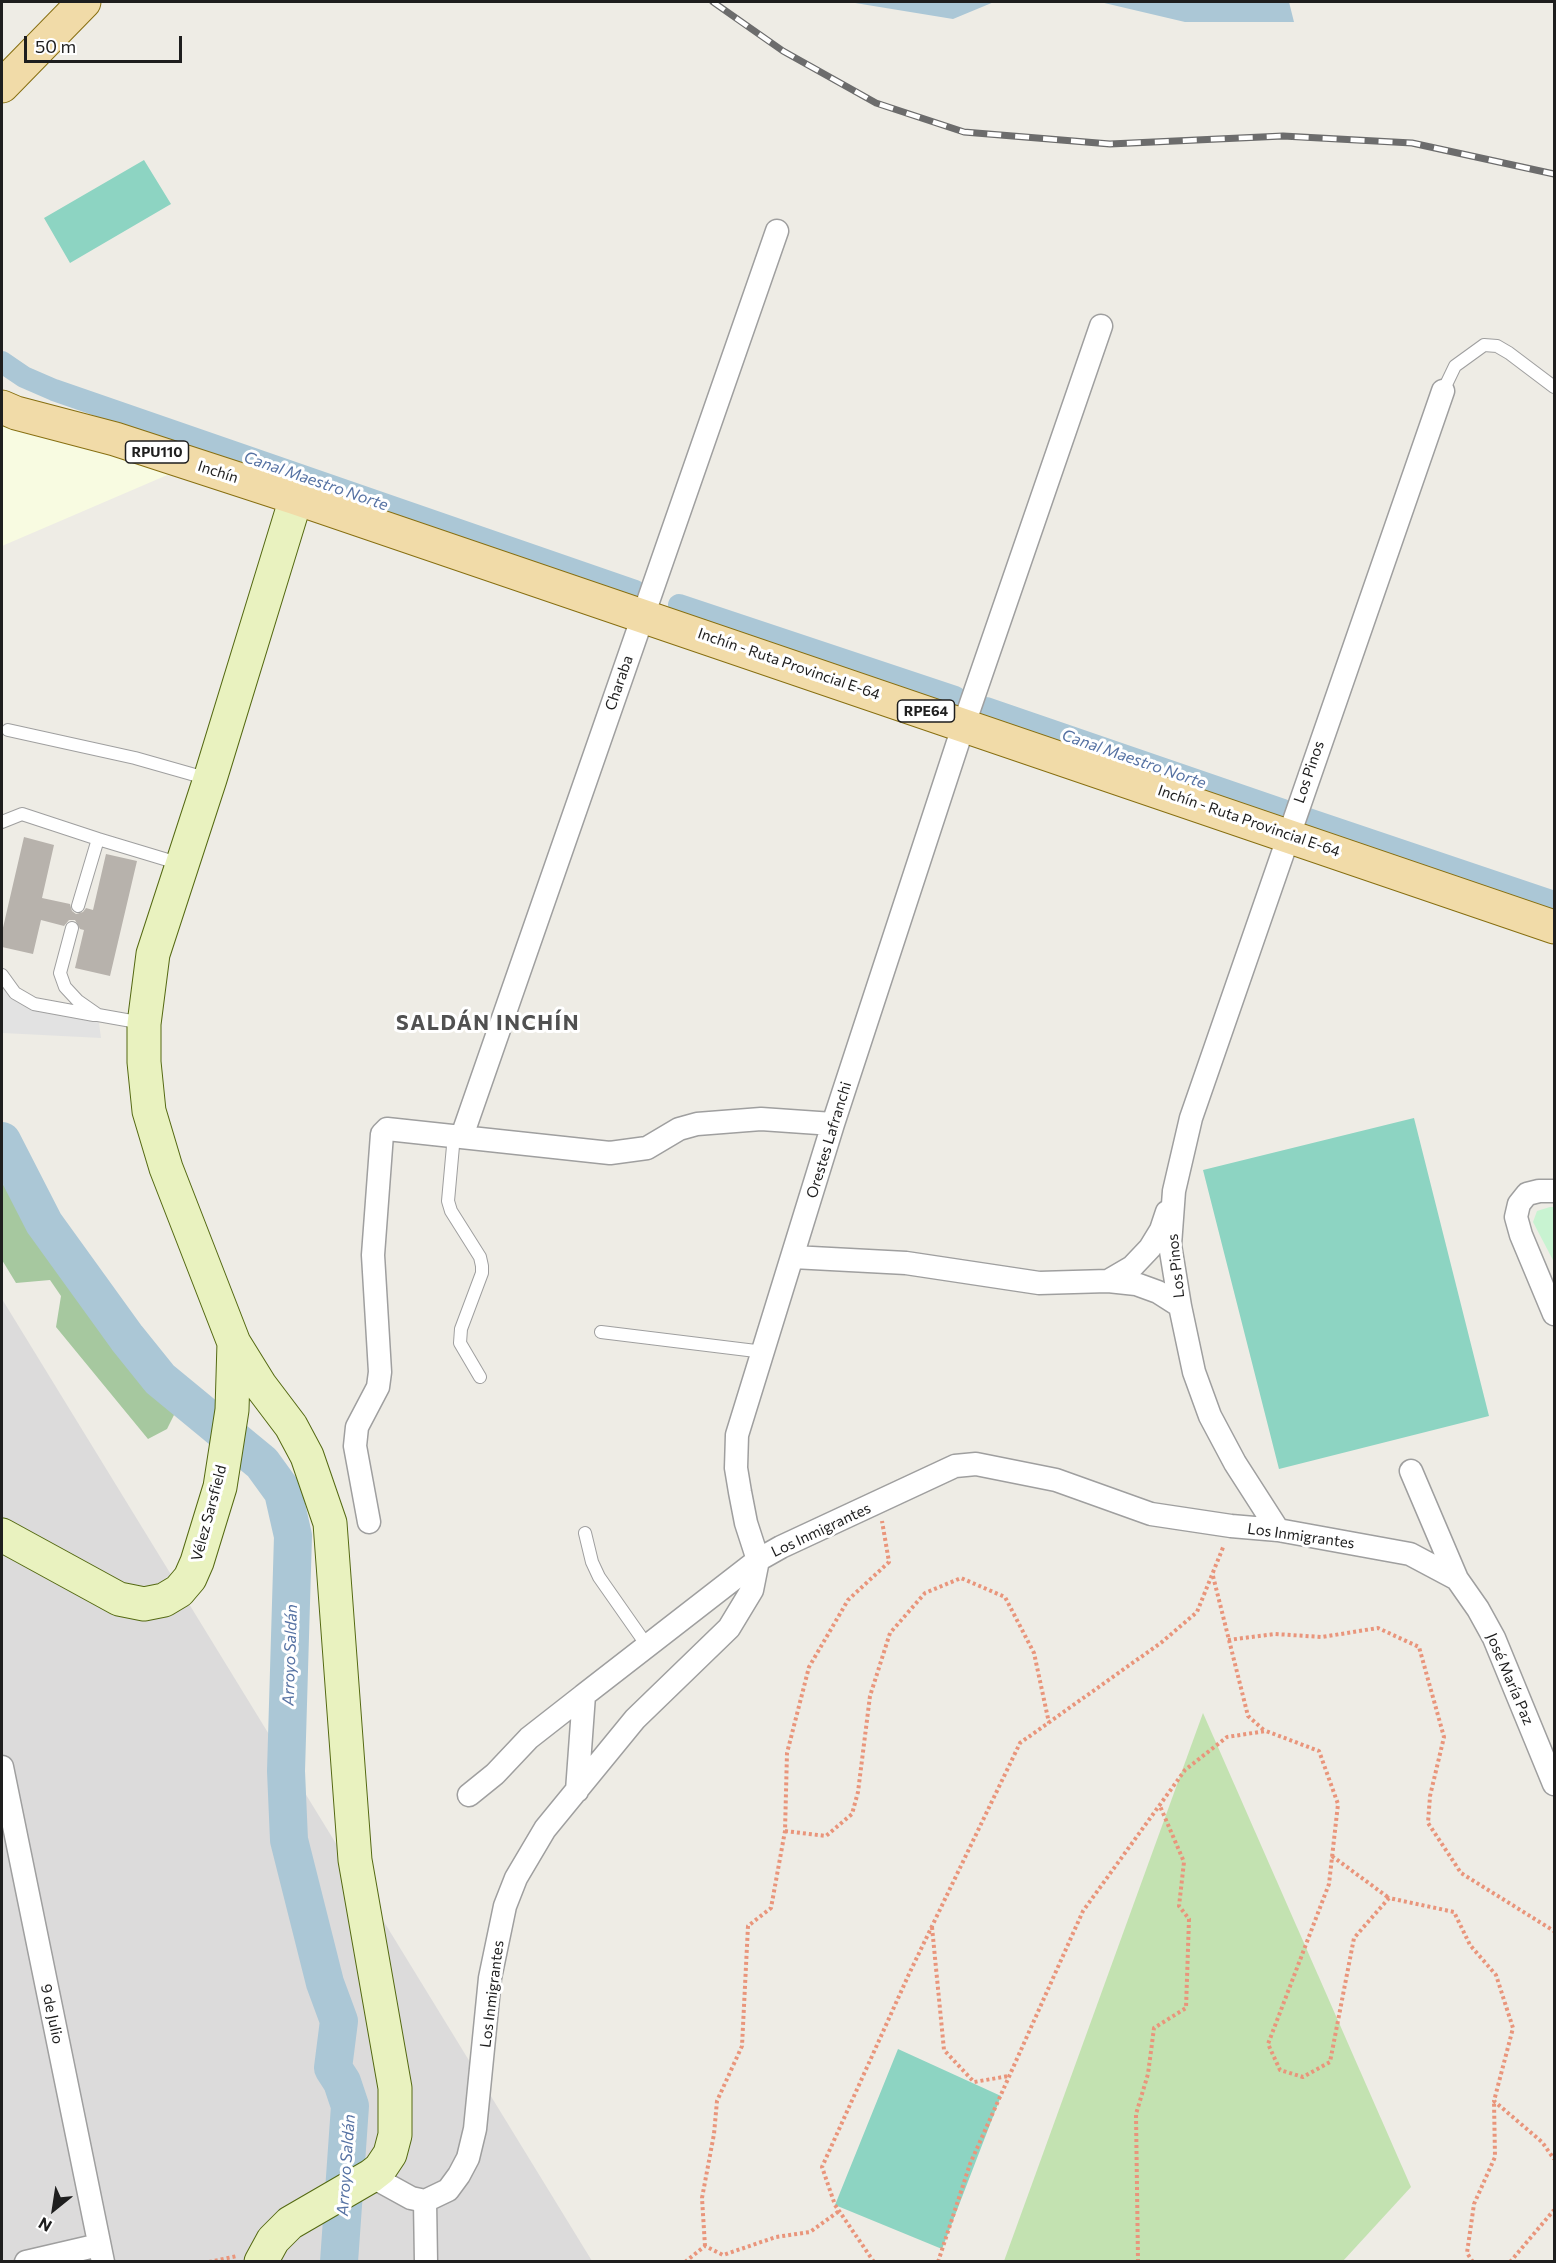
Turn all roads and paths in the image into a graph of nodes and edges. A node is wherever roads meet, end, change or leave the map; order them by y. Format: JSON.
{"nodes":[{"id":1,"x":84,"y":2,"type":"edge"},
{"id":2,"x":61,"y":26,"type":"junction"},
{"id":3,"x":2,"y":86,"type":"edge"},
{"id":4,"x":2,"y":103,"type":"edge"},
{"id":5,"x":777,"y":231,"type":"dead end"},
{"id":6,"x":1101,"y":326,"type":"dead end"},
{"id":7,"x":1554,"y":387,"type":"edge"},
{"id":8,"x":1443,"y":391,"type":"joint"},
{"id":9,"x":2,"y":407,"type":"edge"},
{"id":10,"x":296,"y":498,"type":"junction"},
{"id":11,"x":642,"y":615,"type":"junction"},
{"id":12,"x":964,"y":724,"type":"junction"},
{"id":13,"x":8,"y":730,"type":"dead end"},
{"id":14,"x":210,"y":779,"type":"junction"},
{"id":15,"x":2,"y":822,"type":"edge"},
{"id":16,"x":1287,"y":834,"type":"junction"},
{"id":17,"x":98,"y":839,"type":"junction"},
{"id":18,"x":181,"y":864,"type":"junction"},
{"id":19,"x":78,"y":906,"type":"dead end"},
{"id":20,"x":1554,"y":927,"type":"edge"},
{"id":21,"x":72,"y":928,"type":"dead end"},
{"id":22,"x":2,"y":975,"type":"edge"},
{"id":23,"x":98,"y":1016,"type":"junction"},
{"id":24,"x":144,"y":1023,"type":"junction"},
{"id":25,"x":833,"y":1124,"type":"junction"},
{"id":26,"x":458,"y":1135,"type":"junction"},
{"id":27,"x":1174,"y":1191,"type":"junction"},
{"id":28,"x":1554,"y":1191,"type":"edge"},
{"id":29,"x":793,"y":1257,"type":"junction"},
{"id":30,"x":1108,"y":1281,"type":"junction"},
{"id":31,"x":1180,"y":1306,"type":"junction"},
{"id":32,"x":1554,"y":1310,"type":"edge"},
{"id":33,"x":601,"y":1332,"type":"dead end"},
{"id":34,"x":234,"y":1343,"type":"junction"},
{"id":35,"x":764,"y":1352,"type":"junction"},
{"id":36,"x":480,"y":1377,"type":"dead end"},
{"id":37,"x":273,"y":1403,"type":"junction"},
{"id":38,"x":232,"y":1405,"type":"junction"},
{"id":39,"x":1411,"y":1471,"type":"dead end"},
{"id":40,"x":879,"y":1503,"type":"junction"},
{"id":41,"x":369,"y":1522,"type":"dead end"},
{"id":42,"x":1231,"y":1526,"type":"junction"},
{"id":43,"x":1278,"y":1530,"type":"junction"},
{"id":44,"x":585,"y":1533,"type":"dead end"},
{"id":45,"x":2,"y":1535,"type":"edge"},
{"id":46,"x":758,"y":1560,"type":"junction"},
{"id":47,"x":1213,"y":1576,"type":"junction"},
{"id":48,"x":1457,"y":1579,"type":"junction"},
{"id":49,"x":1228,"y":1640,"type":"junction"},
{"id":50,"x":648,"y":1647,"type":"junction"},
{"id":51,"x":584,"y":1695,"type":"junction"},
{"id":52,"x":1049,"y":1723,"type":"junction"},
{"id":53,"x":1266,"y":1731,"type":"junction"},
{"id":54,"x":2,"y":1767,"type":"edge"},
{"id":55,"x":1554,"y":1784,"type":"edge"},
{"id":56,"x":577,"y":1791,"type":"junction"},
{"id":57,"x":469,"y":1795,"type":"dead end"},
{"id":58,"x":1159,"y":1805,"type":"junction"},
{"id":59,"x":785,"y":1831,"type":"junction"},
{"id":60,"x":1332,"y":1856,"type":"junction"},
{"id":61,"x":1389,"y":1898,"type":"junction"},
{"id":62,"x":932,"y":1926,"type":"junction"},
{"id":63,"x":1554,"y":1931,"type":"edge"},
{"id":64,"x":1010,"y":2076,"type":"junction"},
{"id":65,"x":1494,"y":2101,"type":"junction"},
{"id":66,"x":1554,"y":2159,"type":"edge"},
{"id":67,"x":372,"y":2176,"type":"junction"},
{"id":68,"x":425,"y":2201,"type":"junction"},
{"id":69,"x":1554,"y":2210,"type":"edge"},
{"id":70,"x":839,"y":2211,"type":"junction"},
{"id":71,"x":705,"y":2246,"type":"junction"},
{"id":72,"x":101,"y":2253,"type":"edge"},
{"id":73,"x":219,"y":2259,"type":"dead end"},
{"id":74,"x":26,"y":2262,"type":"edge"},
{"id":75,"x":209,"y":2262,"type":"edge"},
{"id":76,"x":261,"y":2262,"type":"edge"},
{"id":77,"x":426,"y":2262,"type":"edge"},
{"id":78,"x":685,"y":2262,"type":"edge"},
{"id":79,"x":874,"y":2262,"type":"edge"},
{"id":80,"x":938,"y":2262,"type":"edge"},
{"id":81,"x":1138,"y":2262,"type":"edge"},
{"id":82,"x":1473,"y":2262,"type":"edge"},
{"id":83,"x":1510,"y":2262,"type":"edge"}],
"edges":[{"from":1,"to":2,"type":"main road"},
{"from":2,"to":3,"type":"main road"},
{"from":2,"to":4,"type":"main road"},
{"from":5,"to":11,"type":"street","name":"Charaba"},
{"from":6,"to":12,"type":"street","name":"Orestes Lafranchi"},
{"from":7,"to":8,"type":"lane"},
{"from":8,"to":16,"type":"street","name":"Los Pinos"},
{"from":9,"to":10,"type":"main road","name":"Inchín","number":"RPU110"},
{"from":10,"to":11,"type":"main road","name":"Inchín - Ruta Provincial E-64","number":"RPE64"},
{"from":10,"to":14,"type":"main road"},
{"from":11,"to":12,"type":"main road","name":"Inchín - Ruta Provincial E-64","number":"RPE64"},
{"from":11,"to":26,"type":"street","name":"Charaba"},
{"from":12,"to":16,"type":"main road","name":"Inchín - Ruta Provincial E-64","number":"RPE64"},
{"from":12,"to":25,"type":"street","name":"Orestes Lafranchi"},
{"from":13,"to":14,"type":"lane"},
{"from":14,"to":18,"type":"main road"},
{"from":15,"to":17,"type":"lane"},
{"from":16,"to":20,"type":"main road","name":"Inchín - Ruta Provincial E-64","number":"RPE64"},
{"from":16,"to":27,"type":"street","name":"Los Pinos"},
{"from":17,"to":18,"type":"lane"},
{"from":17,"to":19,"type":"lane"},
{"from":18,"to":24,"type":"main road"},
{"from":21,"to":23,"type":"lane"},
{"from":22,"to":23,"type":"lane"},
{"from":23,"to":24,"type":"lane"},
{"from":24,"to":34,"type":"main road"},
{"from":25,"to":26,"type":"street"},
{"from":25,"to":29,"type":"street","name":"Orestes Lafranchi"},
{"from":26,"to":36,"type":"lane"},
{"from":26,"to":41,"type":"street"},
{"from":27,"to":30,"type":"street","name":"Los Pinos"},
{"from":27,"to":31,"type":"street","name":"Los Pinos"},
{"from":28,"to":32,"type":"street"},
{"from":29,"to":30,"type":"street"},
{"from":29,"to":35,"type":"street","name":"Orestes Lafranchi"},
{"from":30,"to":31,"type":"street"},
{"from":31,"to":43,"type":"street","name":"Los Pinos"},
{"from":33,"to":35,"type":"lane"},
{"from":34,"to":37,"type":"main road"},
{"from":34,"to":38,"type":"main road","name":"Vélez Sarsfield"},
{"from":35,"to":46,"type":"street","name":"Orestes Lafranchi"},
{"from":37,"to":38,"type":"main road"},
{"from":37,"to":67,"type":"main road"},
{"from":38,"to":45,"type":"main road","name":"Vélez Sarsfield"},
{"from":39,"to":48,"type":"street","name":"José María Paz"},
{"from":40,"to":42,"type":"street","name":"Los Inmigrantes"},
{"from":40,"to":46,"type":"street","name":"Los Inmigrantes"},
{"from":40,"to":59,"type":"path"},
{"from":42,"to":43,"type":"street","name":"Los Inmigrantes"},
{"from":42,"to":47,"type":"path"},
{"from":43,"to":48,"type":"street","name":"Los Inmigrantes"},
{"from":44,"to":50,"type":"lane"},
{"from":46,"to":50,"type":"street"},
{"from":46,"to":56,"type":"street","name":"Los Inmigrantes"},
{"from":47,"to":49,"type":"path"},
{"from":47,"to":52,"type":"path"},
{"from":48,"to":55,"type":"street","name":"José María Paz"},
{"from":49,"to":53,"type":"path"},
{"from":49,"to":63,"type":"path"},
{"from":50,"to":51,"type":"street"},
{"from":51,"to":56,"type":"street"},
{"from":51,"to":57,"type":"street"},
{"from":52,"to":59,"type":"path"},
{"from":52,"to":62,"type":"path"},
{"from":53,"to":58,"type":"path"},
{"from":53,"to":60,"type":"path"},
{"from":54,"to":72,"type":"street","name":"9 de Julio"},
{"from":56,"to":68,"type":"street","name":"Los Inmigrantes"},
{"from":58,"to":64,"type":"path"},
{"from":58,"to":81,"type":"path"},
{"from":59,"to":71,"type":"path"},
{"from":60,"to":61,"type":"path"},
{"from":60,"to":61,"type":"path"},
{"from":61,"to":65,"type":"path"},
{"from":62,"to":64,"type":"path"},
{"from":62,"to":70,"type":"path"},
{"from":64,"to":80,"type":"path"},
{"from":65,"to":66,"type":"path"},
{"from":65,"to":82,"type":"path"},
{"from":67,"to":68,"type":"street"},
{"from":67,"to":76,"type":"main road"},
{"from":68,"to":77,"type":"street"},
{"from":69,"to":83,"type":"path"},
{"from":70,"to":71,"type":"path"},
{"from":70,"to":79,"type":"path"},
{"from":71,"to":78,"type":"path"},
{"from":72,"to":74,"type":"street"},
{"from":73,"to":75,"type":"path"}]}
